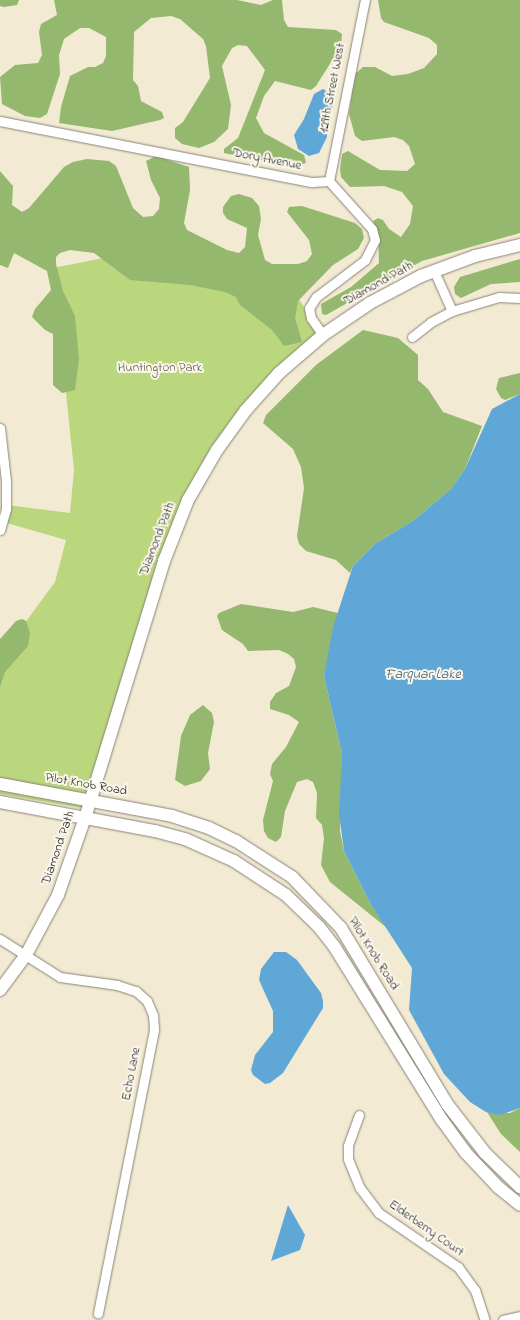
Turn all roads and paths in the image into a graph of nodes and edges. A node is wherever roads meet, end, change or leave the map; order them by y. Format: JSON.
{"nodes":[{"id":1,"x":365,"y":0,"type":"edge"},
{"id":2,"x":0,"y":121,"type":"edge"},
{"id":3,"x":328,"y":181,"type":"junction"},
{"id":4,"x":520,"y":245,"type":"edge"},
{"id":5,"x":434,"y":271,"type":"junction"},
{"id":6,"x":520,"y":298,"type":"edge"},
{"id":7,"x":452,"y":311,"type":"junction"},
{"id":8,"x":323,"y":336,"type":"junction"},
{"id":9,"x":412,"y":337,"type":"dead end"},
{"id":10,"x":0,"y":428,"type":"edge"},
{"id":11,"x":0,"y":530,"type":"edge"},
{"id":12,"x":0,"y":784,"type":"edge"},
{"id":13,"x":90,"y":800,"type":"junction"},
{"id":14,"x":0,"y":802,"type":"edge"},
{"id":15,"x":85,"y":818,"type":"junction"},
{"id":16,"x":0,"y":939,"type":"edge"},
{"id":17,"x":26,"y":955,"type":"junction"},
{"id":18,"x":0,"y":990,"type":"edge"},
{"id":19,"x":359,"y":1115,"type":"dead end"},
{"id":20,"x":520,"y":1187,"type":"edge"},
{"id":21,"x":520,"y":1205,"type":"edge"},
{"id":22,"x":98,"y":1314,"type":"dead end"},
{"id":23,"x":520,"y":1316,"type":"edge"},
{"id":24,"x":485,"y":1320,"type":"edge"},
{"id":25,"x":503,"y":1320,"type":"edge"}],
"edges":[{"from":1,"to":3,"type":"street","name":"129th Street West"},
{"from":2,"to":3,"type":"street","name":"Dory Avenue"},
{"from":3,"to":8,"type":"street"},
{"from":4,"to":5,"type":"main road","name":"Diamond Path"},
{"from":5,"to":7,"type":"street"},
{"from":5,"to":8,"type":"main road","name":"Diamond Path"},
{"from":6,"to":7,"type":"street"},
{"from":7,"to":9,"type":"street"},
{"from":8,"to":13,"type":"main road","name":"Diamond Path"},
{"from":10,"to":11,"type":"street"},
{"from":12,"to":13,"type":"main road","name":"Pilot Knob Road"},
{"from":13,"to":15,"type":"main road","name":"Diamond Path"},
{"from":13,"to":20,"type":"main road","name":"Pilot Knob Road"},
{"from":14,"to":15,"type":"main road"},
{"from":15,"to":17,"type":"main road","name":"Diamond Path"},
{"from":15,"to":21,"type":"main road"},
{"from":16,"to":17,"type":"street","name":"Echo Lane"},
{"from":17,"to":18,"type":"main road","name":"Diamond Path"},
{"from":17,"to":22,"type":"street","name":"Echo Lane"},
{"from":19,"to":24,"type":"street","name":"Elderberry Court"},
{"from":23,"to":25,"type":"street"}]}
